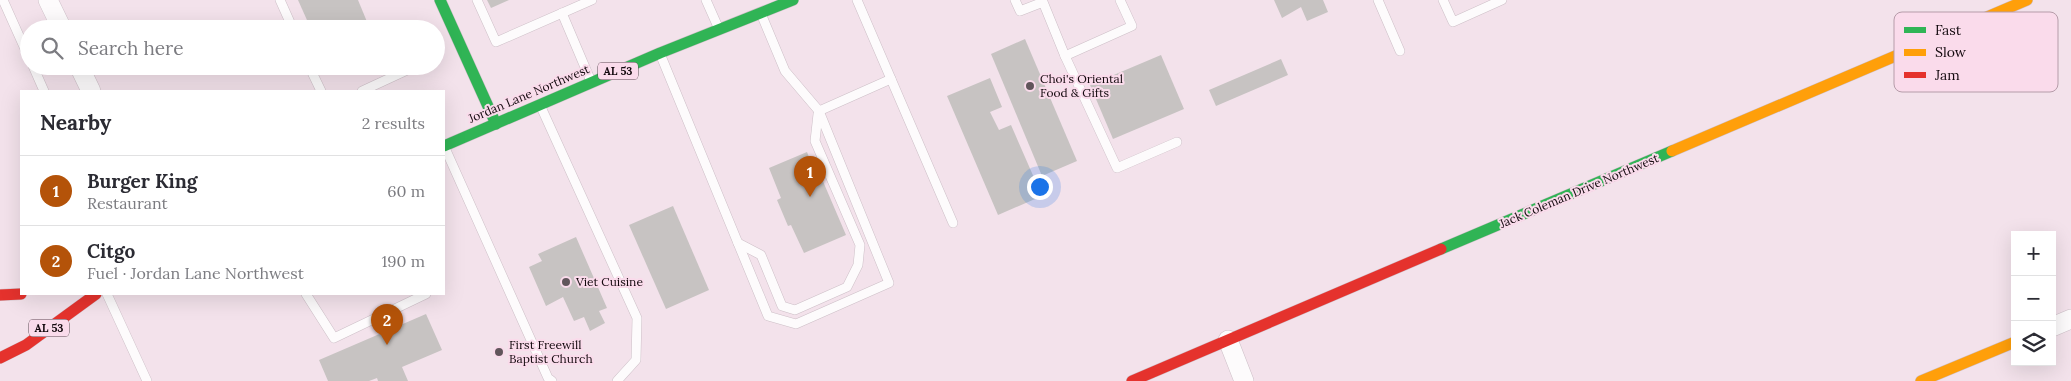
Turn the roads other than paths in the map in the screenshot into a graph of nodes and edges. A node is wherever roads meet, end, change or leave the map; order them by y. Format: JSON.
{"nodes":[{"id":1,"x":3,"y":0,"type":"edge"},
{"id":2,"x":48,"y":0,"type":"edge"},
{"id":3,"x":280,"y":0,"type":"edge"},
{"id":4,"x":440,"y":0,"type":"edge"},
{"id":5,"x":477,"y":0,"type":"edge"},
{"id":6,"x":592,"y":0,"type":"edge"},
{"id":7,"x":706,"y":0,"type":"edge"},
{"id":8,"x":793,"y":0,"type":"edge"},
{"id":9,"x":858,"y":0,"type":"edge"},
{"id":10,"x":1015,"y":0,"type":"edge"},
{"id":11,"x":1120,"y":0,"type":"edge"},
{"id":12,"x":1378,"y":0,"type":"edge"},
{"id":13,"x":1443,"y":0,"type":"edge"},
{"id":14,"x":1502,"y":0,"type":"edge"},
{"id":15,"x":2027,"y":0,"type":"edge"},
{"id":16,"x":1045,"y":1,"type":"edge"},
{"id":17,"x":760,"y":12,"type":"junction"},
{"id":18,"x":1999,"y":12,"type":"edge"},
{"id":19,"x":562,"y":13,"type":"junction"},
{"id":20,"x":58,"y":20,"type":"edge"},
{"id":21,"x":289,"y":20,"type":"edge"},
{"id":22,"x":719,"y":29,"type":"junction"},
{"id":23,"x":20,"y":38,"type":"edge"},
{"id":24,"x":1400,"y":51,"type":"dead end"},
{"id":25,"x":660,"y":53,"type":"junction"},
{"id":26,"x":1065,"y":56,"type":"junction"},
{"id":27,"x":1894,"y":57,"type":"edge"},
{"id":28,"x":37,"y":75,"type":"edge"},
{"id":29,"x":83,"y":75,"type":"edge"},
{"id":30,"x":314,"y":75,"type":"edge"},
{"id":31,"x":397,"y":75,"type":"edge"},
{"id":32,"x":891,"y":78,"type":"junction"},
{"id":33,"x":591,"y":82,"type":"junction"},
{"id":34,"x":44,"y":90,"type":"edge"},
{"id":35,"x":91,"y":90,"type":"edge"},
{"id":36,"x":320,"y":90,"type":"edge"},
{"id":37,"x":366,"y":90,"type":"edge"},
{"id":38,"x":539,"y":104,"type":"junction"},
{"id":39,"x":819,"y":111,"type":"junction"},
{"id":40,"x":496,"y":124,"type":"junction"},
{"id":41,"x":1177,"y":142,"type":"dead end"},
{"id":42,"x":445,"y":145,"type":"edge"},
{"id":43,"x":445,"y":147,"type":"edge"},
{"id":44,"x":953,"y":223,"type":"dead end"},
{"id":45,"x":738,"y":244,"type":"junction"},
{"id":46,"x":20,"y":294,"type":"edge"},
{"id":47,"x":0,"y":295,"type":"edge"},
{"id":48,"x":95,"y":295,"type":"edge"},
{"id":49,"x":107,"y":295,"type":"edge"},
{"id":50,"x":307,"y":295,"type":"edge"},
{"id":51,"x":424,"y":295,"type":"edge"},
{"id":52,"x":2071,"y":319,"type":"edge"},
{"id":53,"x":2056,"y":325,"type":"edge"},
{"id":54,"x":1228,"y":340,"type":"junction"},
{"id":55,"x":2011,"y":344,"type":"edge"},
{"id":56,"x":0,"y":358,"type":"edge"},
{"id":57,"x":148,"y":381,"type":"edge"},
{"id":58,"x":552,"y":381,"type":"edge"},
{"id":59,"x":617,"y":381,"type":"edge"},
{"id":60,"x":1132,"y":381,"type":"edge"},
{"id":61,"x":1244,"y":381,"type":"edge"},
{"id":62,"x":1921,"y":381,"type":"edge"}],
"edges":[{"from":1,"to":23,"type":"lane"},
{"from":2,"to":20,"type":"street"},
{"from":3,"to":21,"type":"lane"},
{"from":4,"to":40,"type":"street"},
{"from":5,"to":19,"type":"lane"},
{"from":6,"to":19,"type":"lane"},
{"from":7,"to":22,"type":"lane"},
{"from":8,"to":17,"type":"street","name":"Jordan Lane Northwest","number":"AL 53"},
{"from":9,"to":32,"type":"lane"},
{"from":10,"to":16,"type":"lane"},
{"from":11,"to":26,"type":"lane"},
{"from":12,"to":24,"type":"lane"},
{"from":13,"to":14,"type":"lane"},
{"from":15,"to":18,"type":"street","name":"Jack Coleman Drive Northwest"},
{"from":16,"to":26,"type":"lane"},
{"from":17,"to":22,"type":"street","name":"Jordan Lane Northwest","number":"AL 53"},
{"from":17,"to":39,"type":"lane"},
{"from":19,"to":33,"type":"lane"},
{"from":22,"to":25,"type":"street","name":"Jordan Lane Northwest","number":"AL 53"},
{"from":25,"to":33,"type":"street","name":"Jordan Lane Northwest","number":"AL 53"},
{"from":25,"to":45,"type":"lane"},
{"from":26,"to":41,"type":"lane"},
{"from":27,"to":54,"type":"street","name":"Jack Coleman Drive Northwest"},
{"from":28,"to":34,"type":"lane"},
{"from":29,"to":35,"type":"street"},
{"from":30,"to":36,"type":"lane"},
{"from":31,"to":37,"type":"lane"},
{"from":32,"to":39,"type":"lane"},
{"from":32,"to":44,"type":"lane"},
{"from":33,"to":38,"type":"street","name":"Jordan Lane Northwest","number":"AL 53"},
{"from":38,"to":40,"type":"street","name":"Jordan Lane Northwest","number":"AL 53"},
{"from":38,"to":59,"type":"lane"},
{"from":39,"to":45,"type":"lane"},
{"from":39,"to":45,"type":"lane"},
{"from":40,"to":42,"type":"street","name":"Jordan Lane Northwest","number":"AL 53"},
{"from":43,"to":58,"type":"lane"},
{"from":46,"to":47,"type":"street"},
{"from":48,"to":56,"type":"street","number":"AL 53"},
{"from":49,"to":57,"type":"lane"},
{"from":50,"to":51,"type":"lane"},
{"from":52,"to":53,"type":"street"},
{"from":54,"to":60,"type":"street","name":"Jack Coleman Drive Northwest"},
{"from":54,"to":61,"type":"street"},
{"from":55,"to":62,"type":"street"}]}
